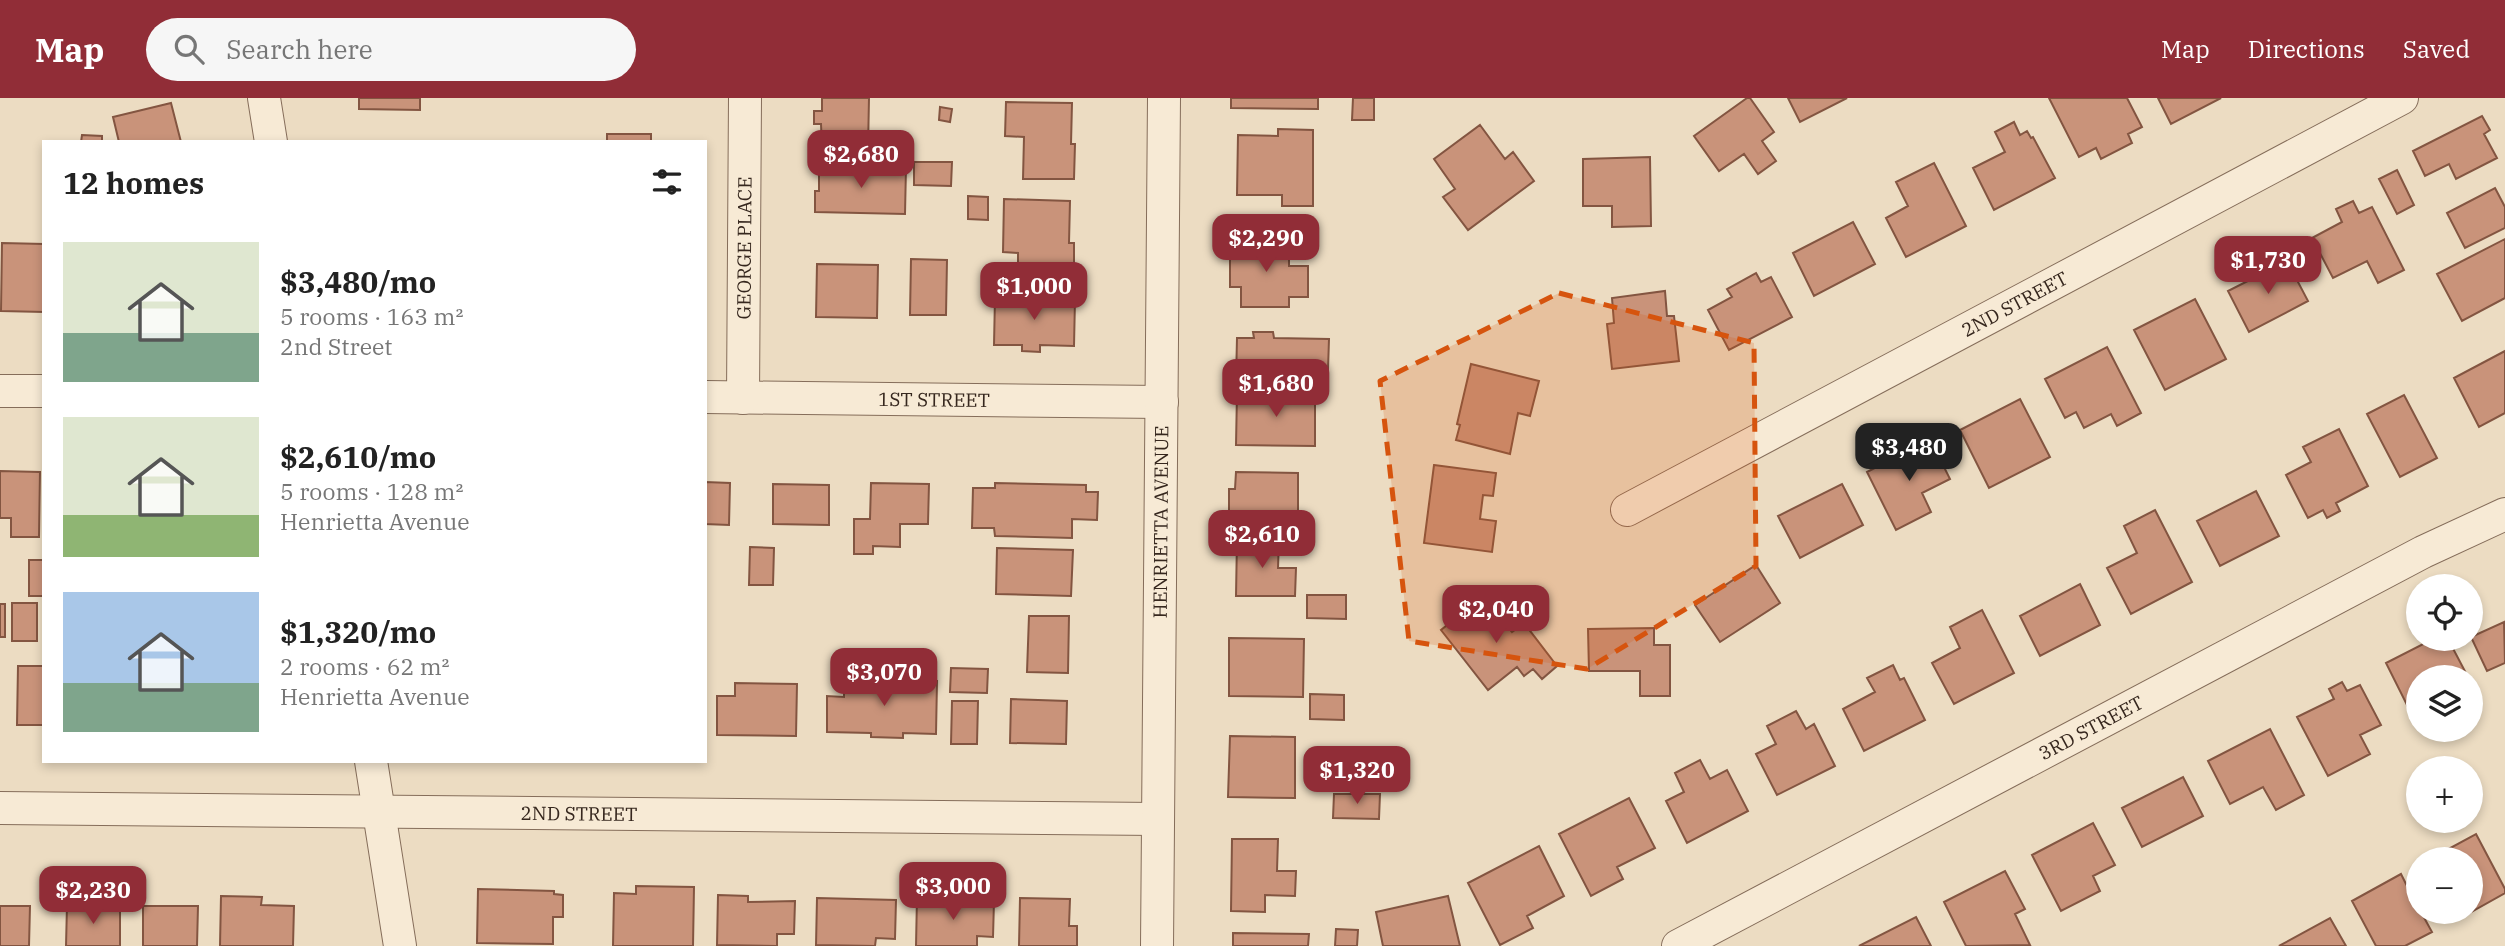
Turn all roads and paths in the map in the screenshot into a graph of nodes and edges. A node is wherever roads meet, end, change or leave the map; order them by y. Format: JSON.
{"nodes":[{"id":1,"x":264,"y":98,"type":"edge"},
{"id":2,"x":745,"y":98,"type":"edge"},
{"id":3,"x":1164,"y":98,"type":"edge"},
{"id":4,"x":2402,"y":98,"type":"edge"},
{"id":5,"x":271,"y":140,"type":"edge"},
{"id":6,"x":0,"y":391,"type":"edge"},
{"id":7,"x":42,"y":391,"type":"edge"},
{"id":8,"x":707,"y":397,"type":"edge"},
{"id":9,"x":743,"y":398,"type":"junction"},
{"id":10,"x":1161,"y":402,"type":"junction"},
{"id":11,"x":1627,"y":510,"type":"dead end"},
{"id":12,"x":2505,"y":514,"type":"edge"},
{"id":13,"x":371,"y":763,"type":"edge"},
{"id":14,"x":0,"y":808,"type":"edge"},
{"id":15,"x":379,"y":811,"type":"junction"},
{"id":16,"x":1158,"y":819,"type":"junction"},
{"id":17,"x":400,"y":946,"type":"edge"},
{"id":18,"x":1157,"y":946,"type":"edge"},
{"id":19,"x":1678,"y":946,"type":"edge"}],
"edges":[{"from":1,"to":5,"type":"street"},
{"from":2,"to":9,"type":"street","name":"GEORGE PLACE"},
{"from":3,"to":10,"type":"street","name":"HENRIETTA AVENUE"},
{"from":4,"to":11,"type":"street","name":"2ND STREET"},
{"from":6,"to":7,"type":"street"},
{"from":8,"to":9,"type":"street","name":"1ST STREET"},
{"from":9,"to":10,"type":"street","name":"1ST STREET"},
{"from":10,"to":16,"type":"street","name":"HENRIETTA AVENUE"},
{"from":12,"to":19,"type":"street","name":"3RD STREET"},
{"from":13,"to":15,"type":"street"},
{"from":14,"to":15,"type":"street","name":"2ND STREET"},
{"from":15,"to":16,"type":"street","name":"2ND STREET"},
{"from":15,"to":17,"type":"street"},
{"from":16,"to":18,"type":"street","name":"HENRIETTA AVENUE"}]}
